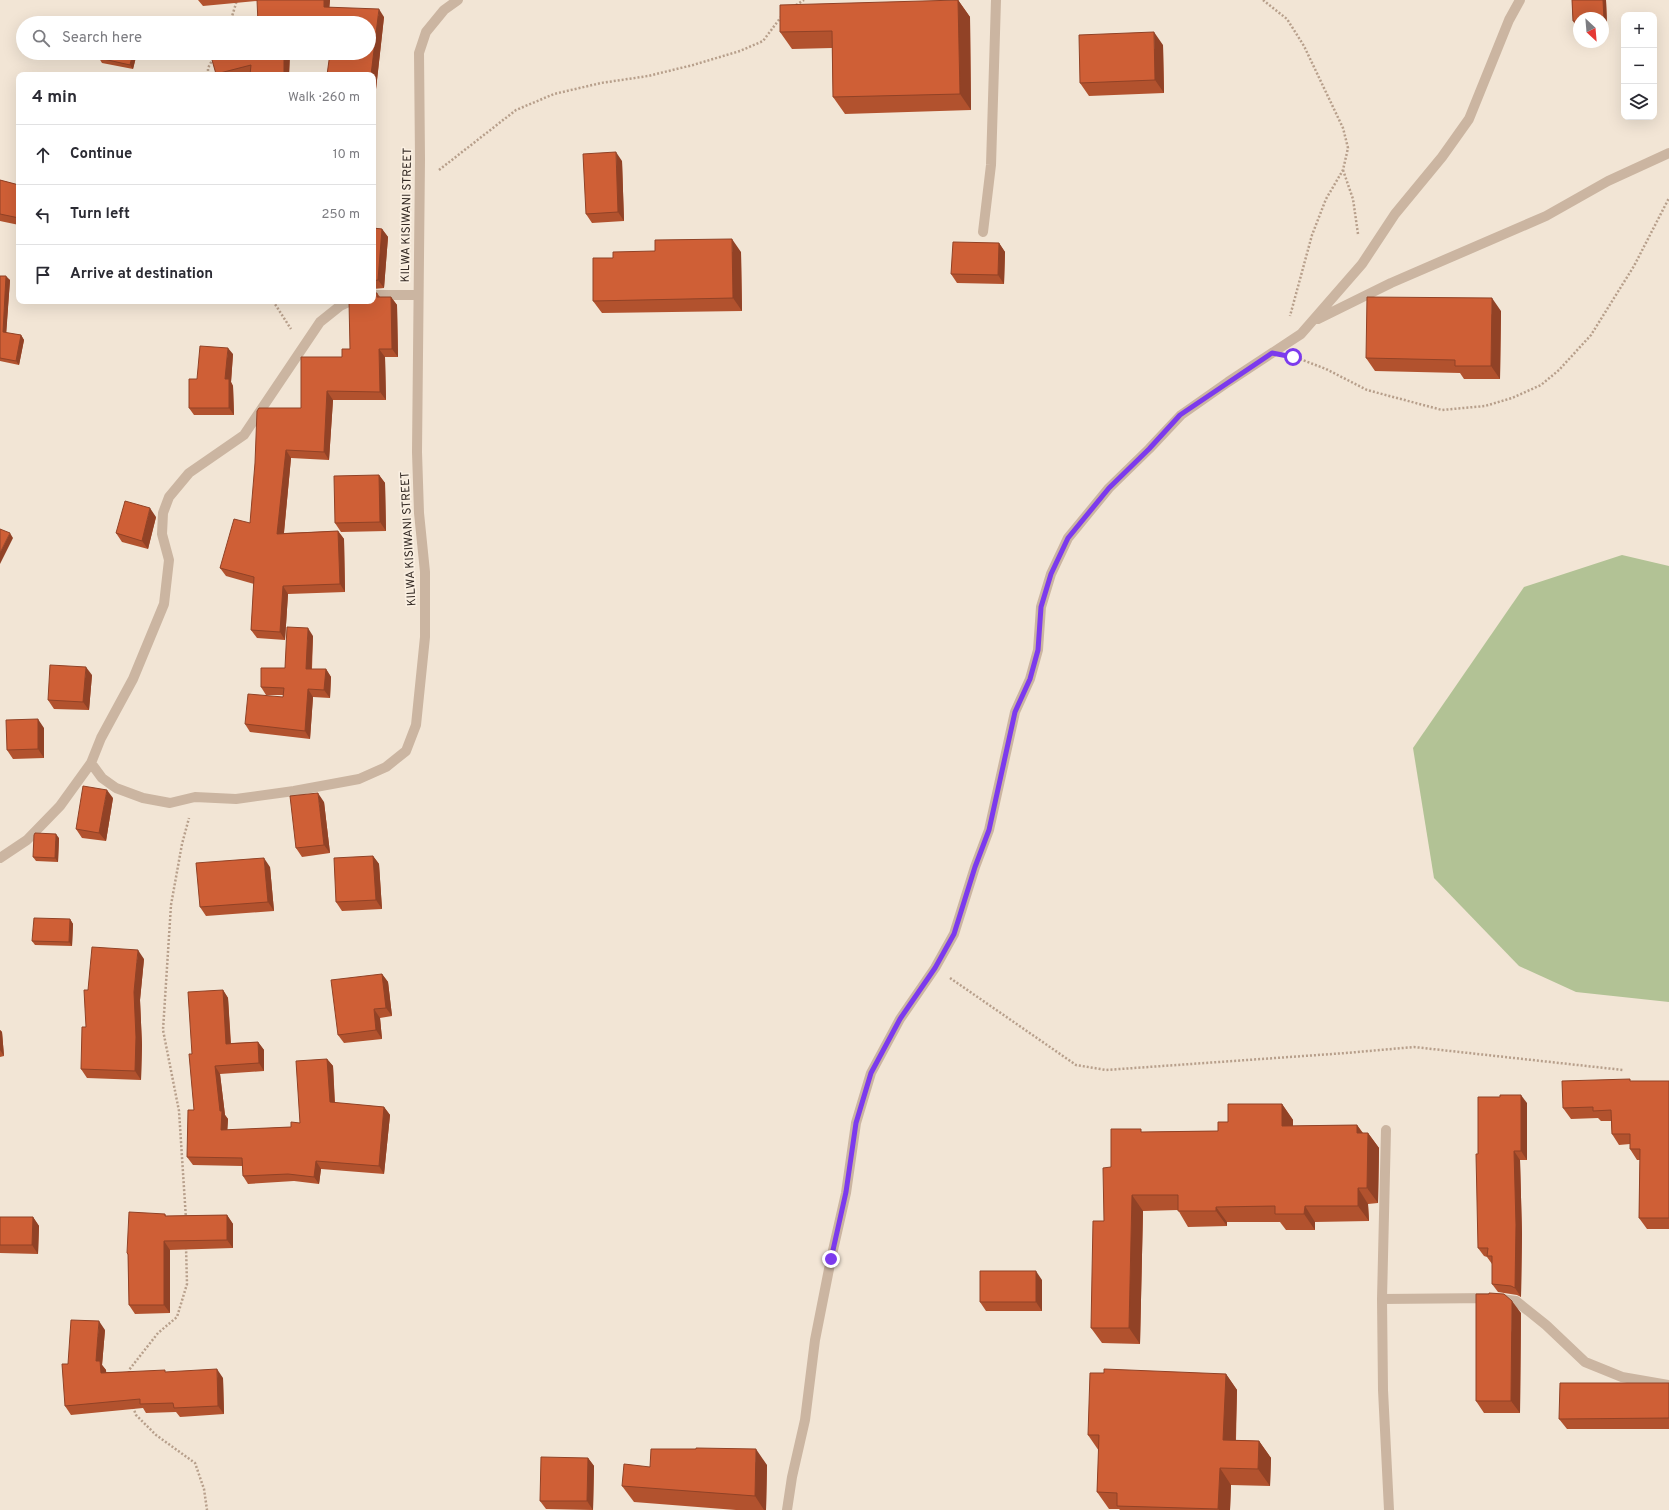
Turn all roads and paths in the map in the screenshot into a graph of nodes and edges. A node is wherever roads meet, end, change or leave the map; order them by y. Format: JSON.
{"nodes":[{"id":1,"x":237,"y":0,"type":"edge"},
{"id":2,"x":458,"y":0,"type":"edge"},
{"id":3,"x":804,"y":0,"type":"edge"},
{"id":4,"x":996,"y":0,"type":"edge"},
{"id":5,"x":1263,"y":0,"type":"edge"},
{"id":6,"x":1520,"y":0,"type":"edge"},
{"id":7,"x":793,"y":7,"type":"edge"},
{"id":8,"x":783,"y":14,"type":"edge"},
{"id":9,"x":232,"y":16,"type":"edge"},
{"id":10,"x":212,"y":60,"type":"edge"},
{"id":11,"x":208,"y":72,"type":"edge"},
{"id":12,"x":1669,"y":153,"type":"edge"},
{"id":13,"x":1343,"y":170,"type":"junction"},
{"id":14,"x":420,"y":185,"type":"junction"},
{"id":15,"x":1669,"y":198,"type":"edge"},
{"id":16,"x":983,"y":232,"type":"dead end"},
{"id":17,"x":1362,"y":264,"type":"junction"},
{"id":18,"x":418,"y":295,"type":"junction"},
{"id":19,"x":376,"y":296,"type":"edge"},
{"id":20,"x":275,"y":304,"type":"edge"},
{"id":21,"x":344,"y":304,"type":"edge"},
{"id":22,"x":1313,"y":321,"type":"junction"},
{"id":23,"x":1286,"y":344,"type":"junction"},
{"id":24,"x":302,"y":350,"type":"junction"},
{"id":25,"x":1272,"y":353,"type":"junction"},
{"id":26,"x":91,"y":762,"type":"junction"},
{"id":27,"x":195,"y":798,"type":"junction"},
{"id":28,"x":0,"y":858,"type":"edge"},
{"id":29,"x":935,"y":968,"type":"junction"},
{"id":30,"x":1623,"y":1070,"type":"dead end"},
{"id":31,"x":1386,"y":1130,"type":"dead end"},
{"id":32,"x":186,"y":1221,"type":"edge"},
{"id":33,"x":186,"y":1245,"type":"edge"},
{"id":34,"x":1382,"y":1299,"type":"junction"},
{"id":35,"x":129,"y":1378,"type":"edge"},
{"id":36,"x":1669,"y":1385,"type":"edge"},
{"id":37,"x":130,"y":1401,"type":"edge"},
{"id":38,"x":207,"y":1510,"type":"edge"},
{"id":39,"x":787,"y":1510,"type":"edge"},
{"id":40,"x":1389,"y":1510,"type":"edge"}],
"edges":[{"from":1,"to":9,"type":"path"},
{"from":2,"to":14,"type":"street","name":"KILWA KISIWANI STREET"},
{"from":3,"to":7,"type":"path"},
{"from":4,"to":16,"type":"street"},
{"from":5,"to":13,"type":"path"},
{"from":6,"to":17,"type":"street"},
{"from":8,"to":14,"type":"path"},
{"from":10,"to":11,"type":"path"},
{"from":12,"to":22,"type":"street"},
{"from":13,"to":17,"type":"path"},
{"from":13,"to":23,"type":"path"},
{"from":14,"to":18,"type":"street","name":"KILWA KISIWANI STREET"},
{"from":15,"to":25,"type":"path"},
{"from":17,"to":22,"type":"street"},
{"from":18,"to":19,"type":"street"},
{"from":18,"to":27,"type":"street","name":"KILWA KISIWANI STREET"},
{"from":20,"to":24,"type":"path"},
{"from":21,"to":24,"type":"street"},
{"from":22,"to":23,"type":"street"},
{"from":23,"to":25,"type":"street"},
{"from":24,"to":26,"type":"street"},
{"from":25,"to":29,"type":"street"},
{"from":26,"to":27,"type":"street","name":"KILWA KISIWANI STREET"},
{"from":26,"to":28,"type":"street"},
{"from":27,"to":32,"type":"path"},
{"from":29,"to":30,"type":"path"},
{"from":29,"to":39,"type":"street"},
{"from":31,"to":34,"type":"street"},
{"from":33,"to":35,"type":"path"},
{"from":34,"to":36,"type":"street"},
{"from":34,"to":40,"type":"street"},
{"from":37,"to":38,"type":"path"}]}
